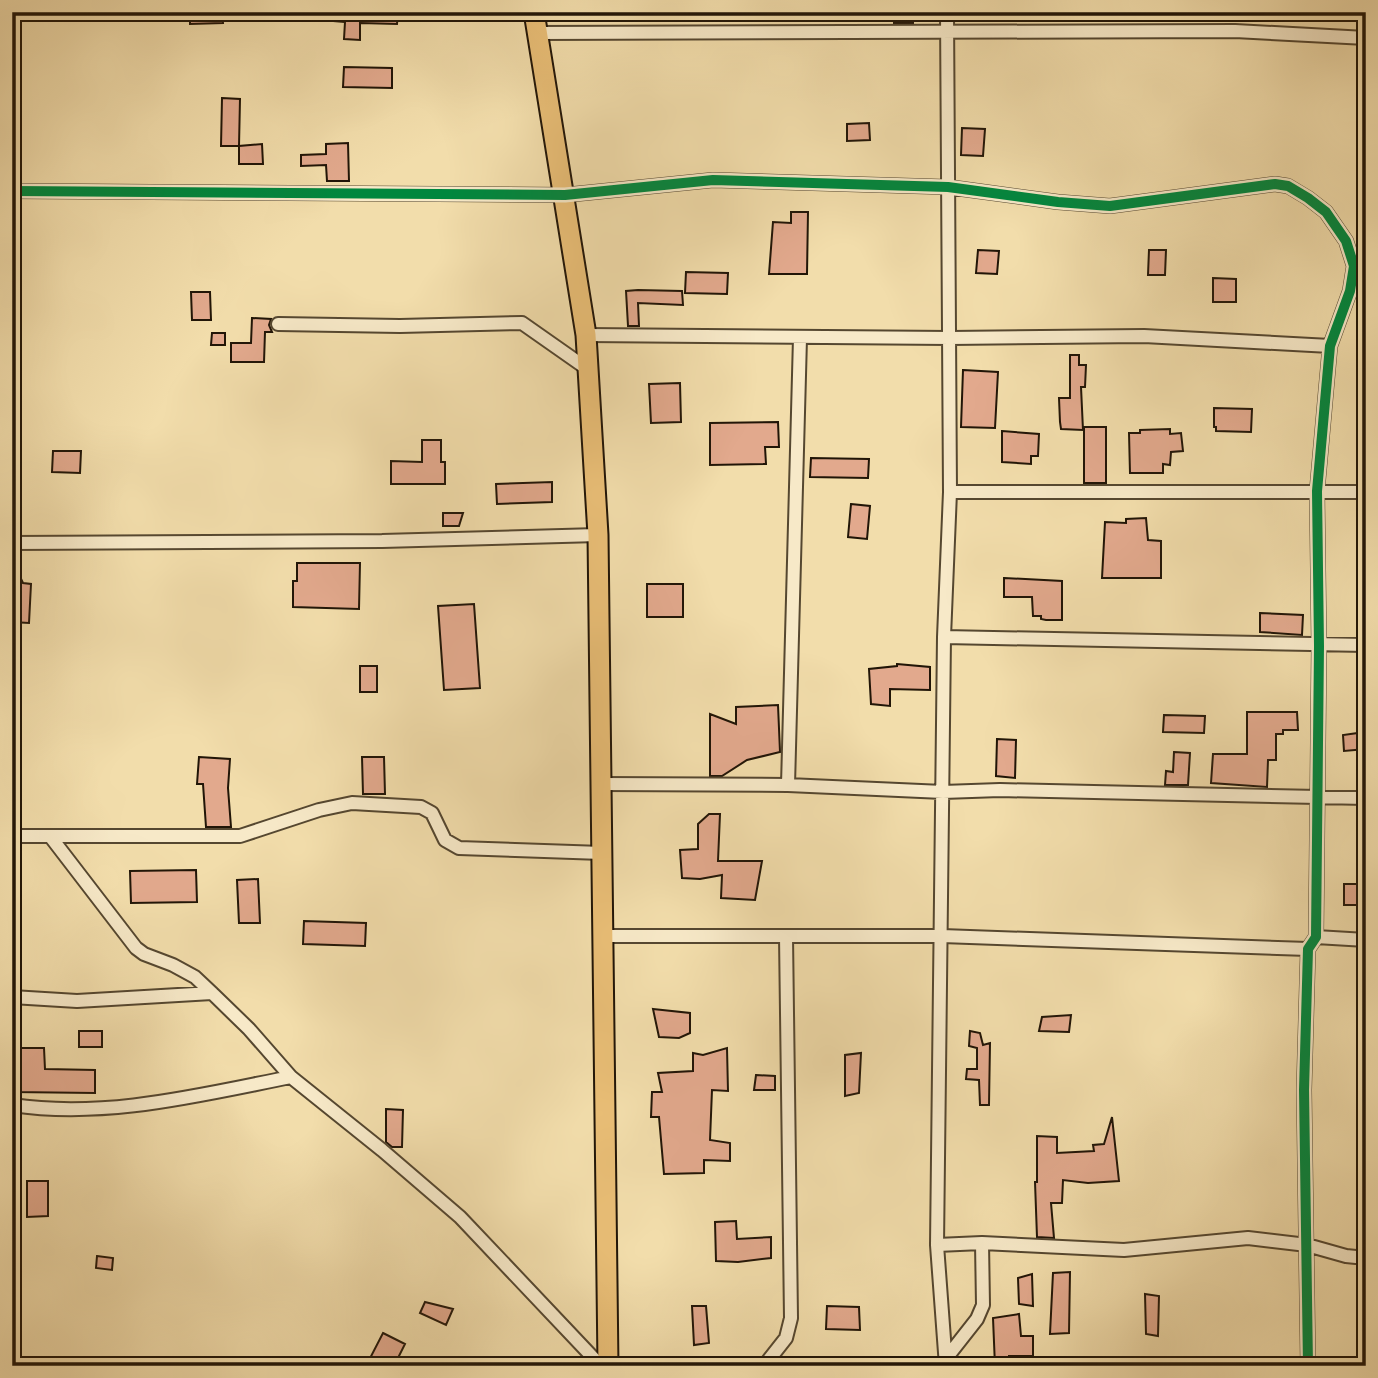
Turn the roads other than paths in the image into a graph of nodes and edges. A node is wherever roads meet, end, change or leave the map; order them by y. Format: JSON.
{"nodes":[{"id":1,"x":534,"y":12,"type":"edge"},
{"id":2,"x":947,"y":12,"type":"edge"},
{"id":3,"x":538,"y":33,"type":"junction"},
{"id":4,"x":947,"y":33,"type":"junction"},
{"id":5,"x":1366,"y":38,"type":"edge"},
{"id":6,"x":948,"y":187,"type":"junction"},
{"id":7,"x":12,"y":191,"type":"edge"},
{"id":8,"x":565,"y":195,"type":"junction"},
{"id":9,"x":278,"y":324,"type":"dead end"},
{"id":10,"x":586,"y":335,"type":"junction"},
{"id":11,"x":800,"y":338,"type":"junction"},
{"id":12,"x":950,"y":338,"type":"junction"},
{"id":13,"x":1330,"y":346,"type":"junction"},
{"id":14,"x":589,"y":370,"type":"junction"},
{"id":15,"x":1317,"y":491,"type":"junction"},
{"id":16,"x":950,"y":492,"type":"junction"},
{"id":17,"x":1366,"y":492,"type":"edge"},
{"id":18,"x":598,"y":535,"type":"junction"},
{"id":19,"x":12,"y":543,"type":"edge"},
{"id":20,"x":944,"y":637,"type":"junction"},
{"id":21,"x":1366,"y":645,"type":"edge"},
{"id":22,"x":1319,"y":646,"type":"junction"},
{"id":23,"x":601,"y":784,"type":"junction"},
{"id":24,"x":788,"y":785,"type":"junction"},
{"id":25,"x":943,"y":792,"type":"junction"},
{"id":26,"x":1318,"y":798,"type":"junction"},
{"id":27,"x":1366,"y":798,"type":"edge"},
{"id":28,"x":12,"y":836,"type":"edge"},
{"id":29,"x":50,"y":836,"type":"junction"},
{"id":30,"x":602,"y":853,"type":"junction"},
{"id":31,"x":603,"y":936,"type":"junction"},
{"id":32,"x":786,"y":936,"type":"junction"},
{"id":33,"x":942,"y":936,"type":"junction"},
{"id":34,"x":1316,"y":937,"type":"junction"},
{"id":35,"x":1366,"y":940,"type":"edge"},
{"id":36,"x":1308,"y":949,"type":"junction"},
{"id":37,"x":212,"y":993,"type":"junction"},
{"id":38,"x":12,"y":997,"type":"edge"},
{"id":39,"x":291,"y":1077,"type":"junction"},
{"id":40,"x":12,"y":1105,"type":"edge"},
{"id":41,"x":982,"y":1243,"type":"junction"},
{"id":42,"x":937,"y":1245,"type":"junction"},
{"id":43,"x":1307,"y":1245,"type":"junction"},
{"id":44,"x":1366,"y":1258,"type":"edge"},
{"id":45,"x":944,"y":1363,"type":"edge"},
{"id":46,"x":601,"y":1366,"type":"edge"},
{"id":47,"x":608,"y":1366,"type":"edge"},
{"id":48,"x":764,"y":1366,"type":"edge"},
{"id":49,"x":1308,"y":1366,"type":"edge"}],
"edges":[{"from":1,"to":3,"type":"main road"},
{"from":2,"to":4,"type":"street"},
{"from":3,"to":4,"type":"street"},
{"from":3,"to":8,"type":"main road"},
{"from":4,"to":5,"type":"street"},
{"from":4,"to":6,"type":"street"},
{"from":6,"to":8,"type":"street"},
{"from":6,"to":12,"type":"street"},
{"from":6,"to":13,"type":"street"},
{"from":7,"to":8,"type":"street"},
{"from":8,"to":10,"type":"main road"},
{"from":9,"to":14,"type":"street"},
{"from":10,"to":11,"type":"street"},
{"from":10,"to":14,"type":"main road"},
{"from":11,"to":12,"type":"street"},
{"from":11,"to":24,"type":"street"},
{"from":12,"to":13,"type":"street"},
{"from":12,"to":16,"type":"street"},
{"from":13,"to":15,"type":"street"},
{"from":14,"to":18,"type":"main road"},
{"from":15,"to":16,"type":"street"},
{"from":15,"to":17,"type":"street"},
{"from":15,"to":22,"type":"street"},
{"from":16,"to":20,"type":"street"},
{"from":18,"to":19,"type":"street"},
{"from":18,"to":23,"type":"main road"},
{"from":20,"to":22,"type":"street"},
{"from":20,"to":25,"type":"street"},
{"from":21,"to":22,"type":"street"},
{"from":22,"to":26,"type":"street"},
{"from":23,"to":24,"type":"street"},
{"from":23,"to":30,"type":"main road"},
{"from":24,"to":25,"type":"street"},
{"from":25,"to":26,"type":"street"},
{"from":25,"to":33,"type":"street"},
{"from":26,"to":27,"type":"street"},
{"from":26,"to":34,"type":"street"},
{"from":28,"to":29,"type":"street"},
{"from":29,"to":30,"type":"street"},
{"from":29,"to":37,"type":"street"},
{"from":30,"to":31,"type":"main road"},
{"from":31,"to":32,"type":"street"},
{"from":31,"to":47,"type":"main road"},
{"from":32,"to":33,"type":"street"},
{"from":32,"to":48,"type":"street"},
{"from":33,"to":36,"type":"street"},
{"from":33,"to":42,"type":"street"},
{"from":34,"to":35,"type":"street"},
{"from":34,"to":36,"type":"street"},
{"from":36,"to":43,"type":"street"},
{"from":37,"to":38,"type":"street"},
{"from":37,"to":39,"type":"street"},
{"from":39,"to":40,"type":"street"},
{"from":39,"to":46,"type":"street"},
{"from":41,"to":42,"type":"street"},
{"from":41,"to":43,"type":"street"},
{"from":41,"to":45,"type":"street"},
{"from":42,"to":45,"type":"street"},
{"from":43,"to":44,"type":"street"},
{"from":43,"to":49,"type":"street"}]}
